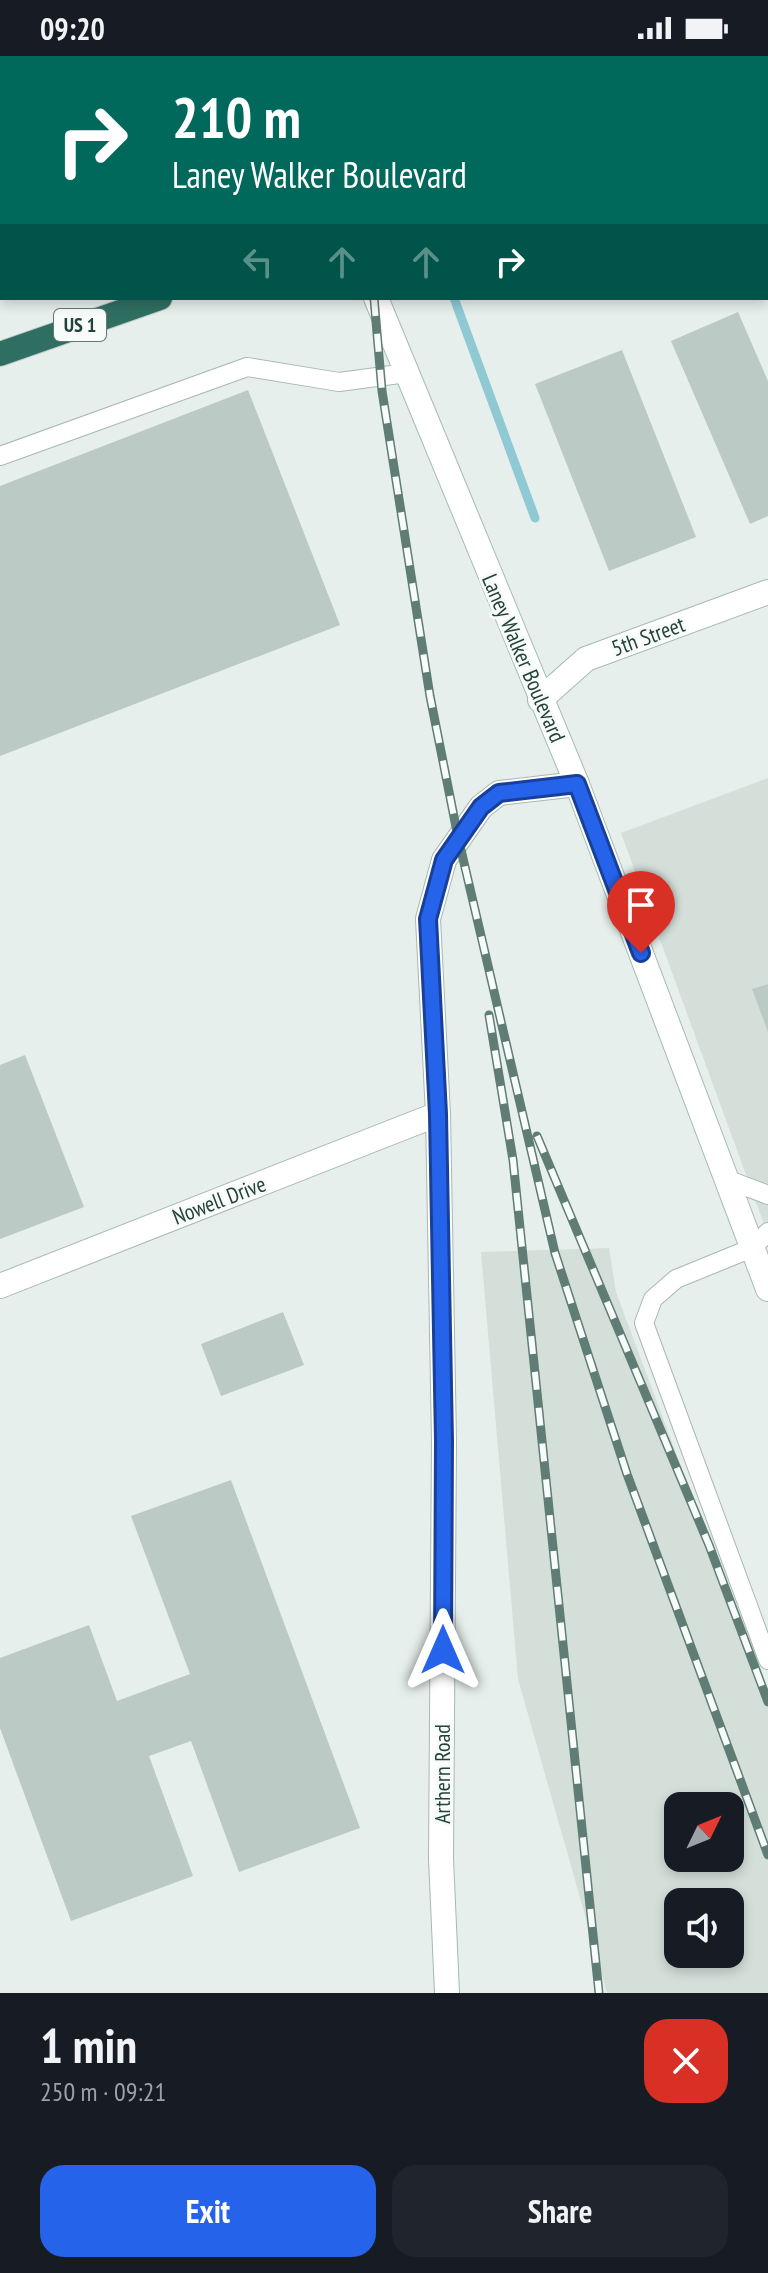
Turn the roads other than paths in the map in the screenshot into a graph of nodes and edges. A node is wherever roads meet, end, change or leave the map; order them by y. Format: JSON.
{"nodes":[{"id":1,"x":154,"y":300,"type":"edge"},
{"id":2,"x":377,"y":300,"type":"edge"},
{"id":3,"x":0,"y":354,"type":"edge"},
{"id":4,"x":407,"y":373,"type":"junction"},
{"id":5,"x":0,"y":456,"type":"edge"},
{"id":6,"x":768,"y":592,"type":"edge"},
{"id":7,"x":540,"y":700,"type":"junction"},
{"id":8,"x":577,"y":784,"type":"junction"},
{"id":9,"x":438,"y":1114,"type":"junction"},
{"id":10,"x":726,"y":1179,"type":"junction"},
{"id":11,"x":768,"y":1195,"type":"edge"},
{"id":12,"x":760,"y":1240,"type":"edge"},
{"id":13,"x":0,"y":1286,"type":"edge"},
{"id":14,"x":768,"y":1289,"type":"edge"},
{"id":15,"x":768,"y":1660,"type":"edge"},
{"id":16,"x":447,"y":1993,"type":"edge"}],
"edges":[{"from":1,"to":3,"type":"highway","number":"US 1"},
{"from":2,"to":4,"type":"street","name":"Laney Walker Boulevard"},
{"from":4,"to":5,"type":"lane"},
{"from":4,"to":7,"type":"street","name":"Laney Walker Boulevard"},
{"from":6,"to":7,"type":"street","name":"5th Street"},
{"from":7,"to":8,"type":"street","name":"Laney Walker Boulevard"},
{"from":8,"to":9,"type":"street","name":"Arthern Road"},
{"from":8,"to":10,"type":"street","name":"Laney Walker Boulevard"},
{"from":9,"to":13,"type":"street","name":"Nowell Drive"},
{"from":9,"to":16,"type":"street","name":"Arthern Road"},
{"from":10,"to":11,"type":"lane"},
{"from":10,"to":12,"type":"street","name":"Laney Walker Boulevard"},
{"from":12,"to":14,"type":"street","name":"Laney Walker Boulevard"},
{"from":12,"to":15,"type":"lane"}]}
